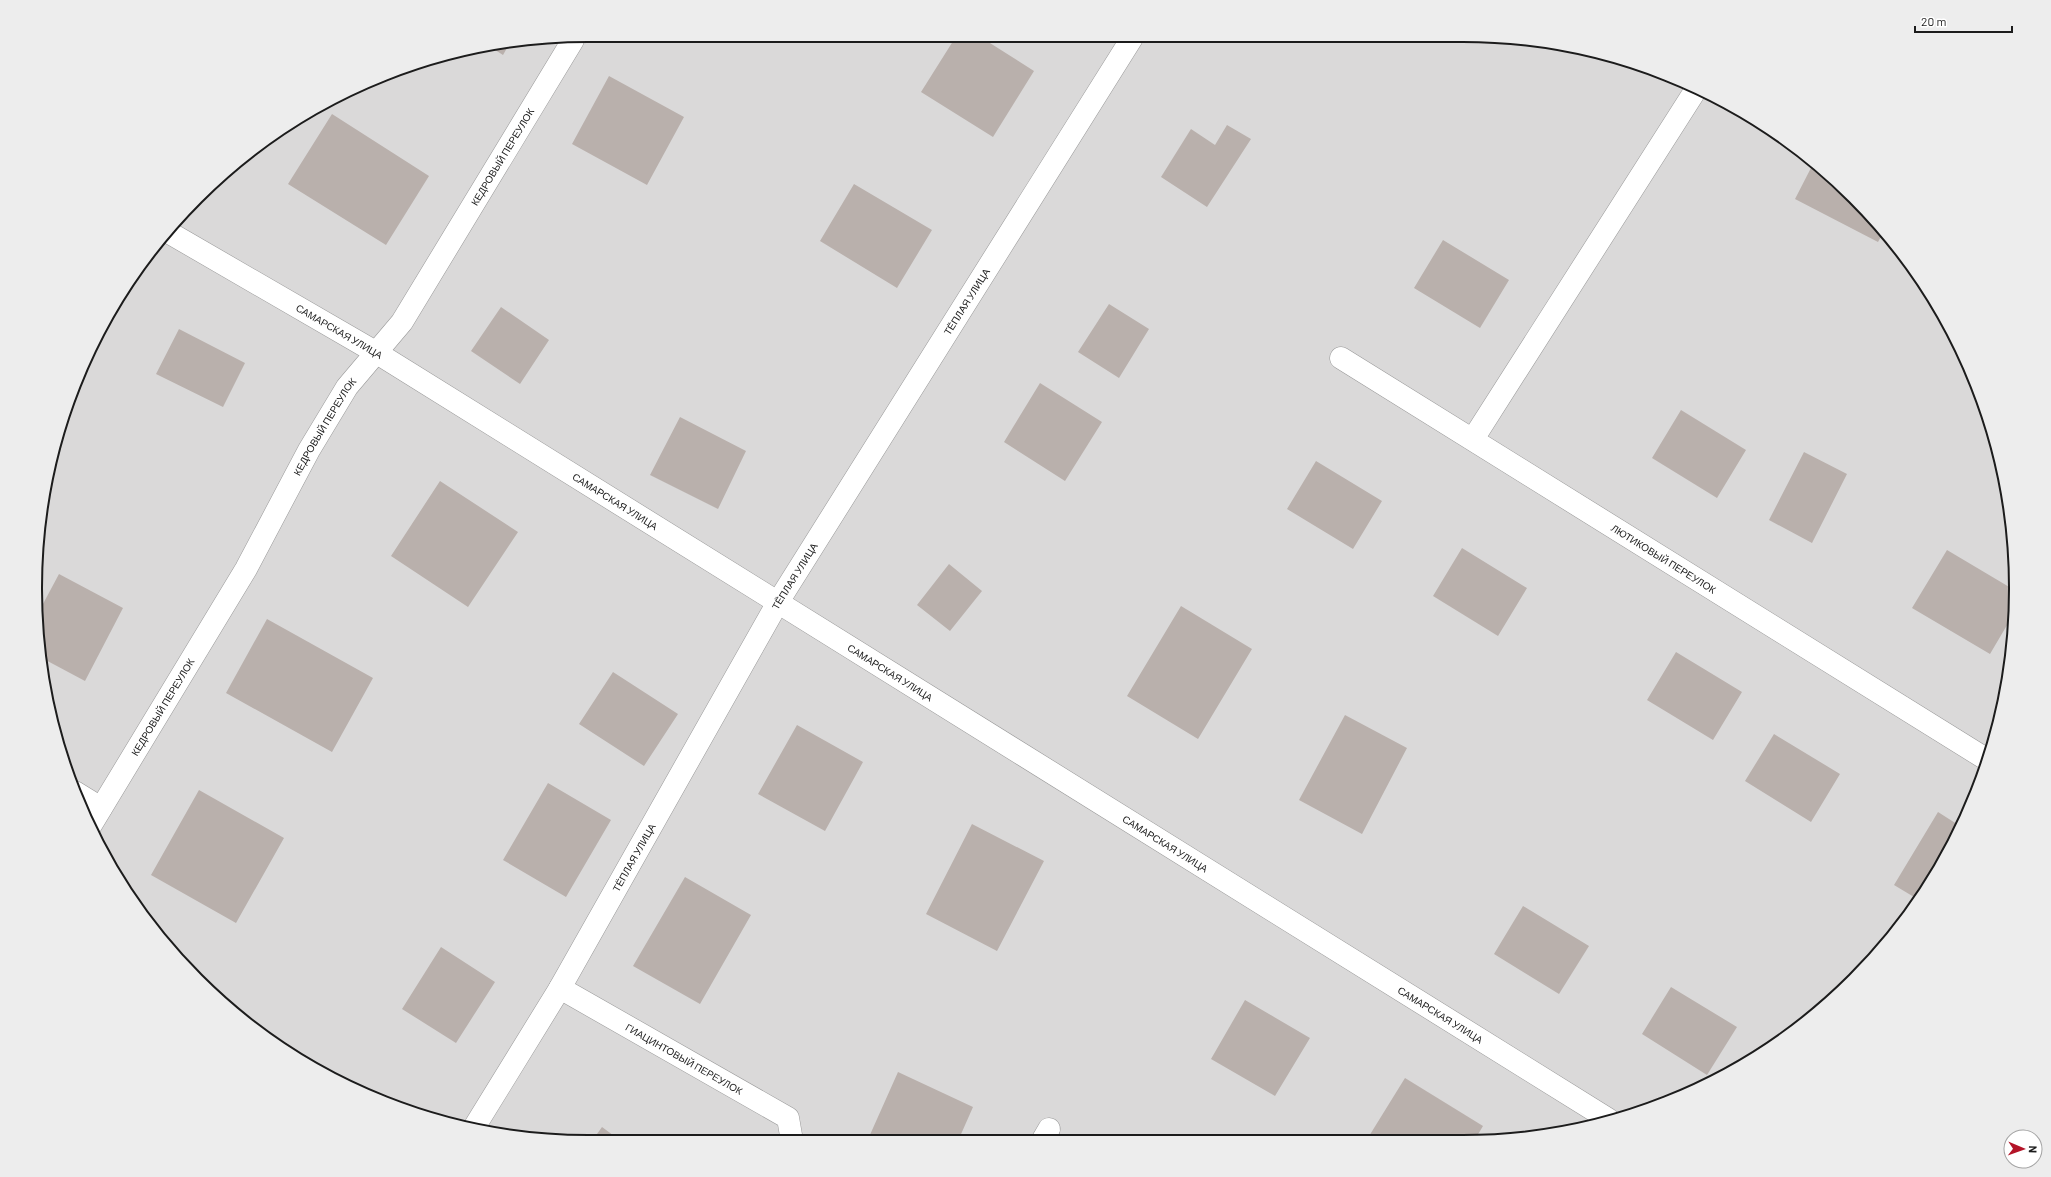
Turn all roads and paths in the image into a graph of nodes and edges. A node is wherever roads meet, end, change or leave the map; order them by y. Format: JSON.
{"nodes":[{"id":1,"x":572,"y":42,"type":"edge"},
{"id":2,"x":1129,"y":42,"type":"edge"},
{"id":3,"x":1693,"y":93,"type":"edge"},
{"id":4,"x":173,"y":235,"type":"edge"},
{"id":5,"x":377,"y":353,"type":"junction"},
{"id":6,"x":1341,"y":358,"type":"dead end"},
{"id":7,"x":1473,"y":439,"type":"junction"},
{"id":8,"x":778,"y":602,"type":"junction"},
{"id":9,"x":1982,"y":757,"type":"edge"},
{"id":10,"x":89,"y":809,"type":"edge"},
{"id":11,"x":96,"y":817,"type":"edge"},
{"id":12,"x":560,"y":988,"type":"junction"},
{"id":13,"x":1603,"y":1116,"type":"edge"},
{"id":14,"x":477,"y":1123,"type":"edge"},
{"id":15,"x":791,"y":1135,"type":"edge"}],
"edges":[{"from":1,"to":5,"type":"street","name":"КЕДРОВЫЙ ПЕРЕУЛОК"},
{"from":2,"to":8,"type":"street","name":"ТЁПЛАЯ УЛИЦА"},
{"from":3,"to":7,"type":"street"},
{"from":4,"to":5,"type":"street","name":"САМАРСКАЯ УЛИЦА"},
{"from":5,"to":8,"type":"street","name":"САМАРСКАЯ УЛИЦА"},
{"from":5,"to":11,"type":"street","name":"КЕДРОВЫЙ ПЕРЕУЛОК"},
{"from":6,"to":7,"type":"street","name":"ЛЮТИКОВЫЙ ПЕРЕУЛОК"},
{"from":7,"to":9,"type":"street","name":"ЛЮТИКОВЫЙ ПЕРЕУЛОК"},
{"from":8,"to":12,"type":"street","name":"ТЁПЛАЯ УЛИЦА"},
{"from":8,"to":13,"type":"street","name":"САМАРСКАЯ УЛИЦА"},
{"from":10,"to":11,"type":"street"},
{"from":12,"to":14,"type":"street","name":"ТЁПЛАЯ УЛИЦА"},
{"from":12,"to":15,"type":"street","name":"ГИАЦИНТОВЫЙ ПЕРЕУЛОК"}]}
